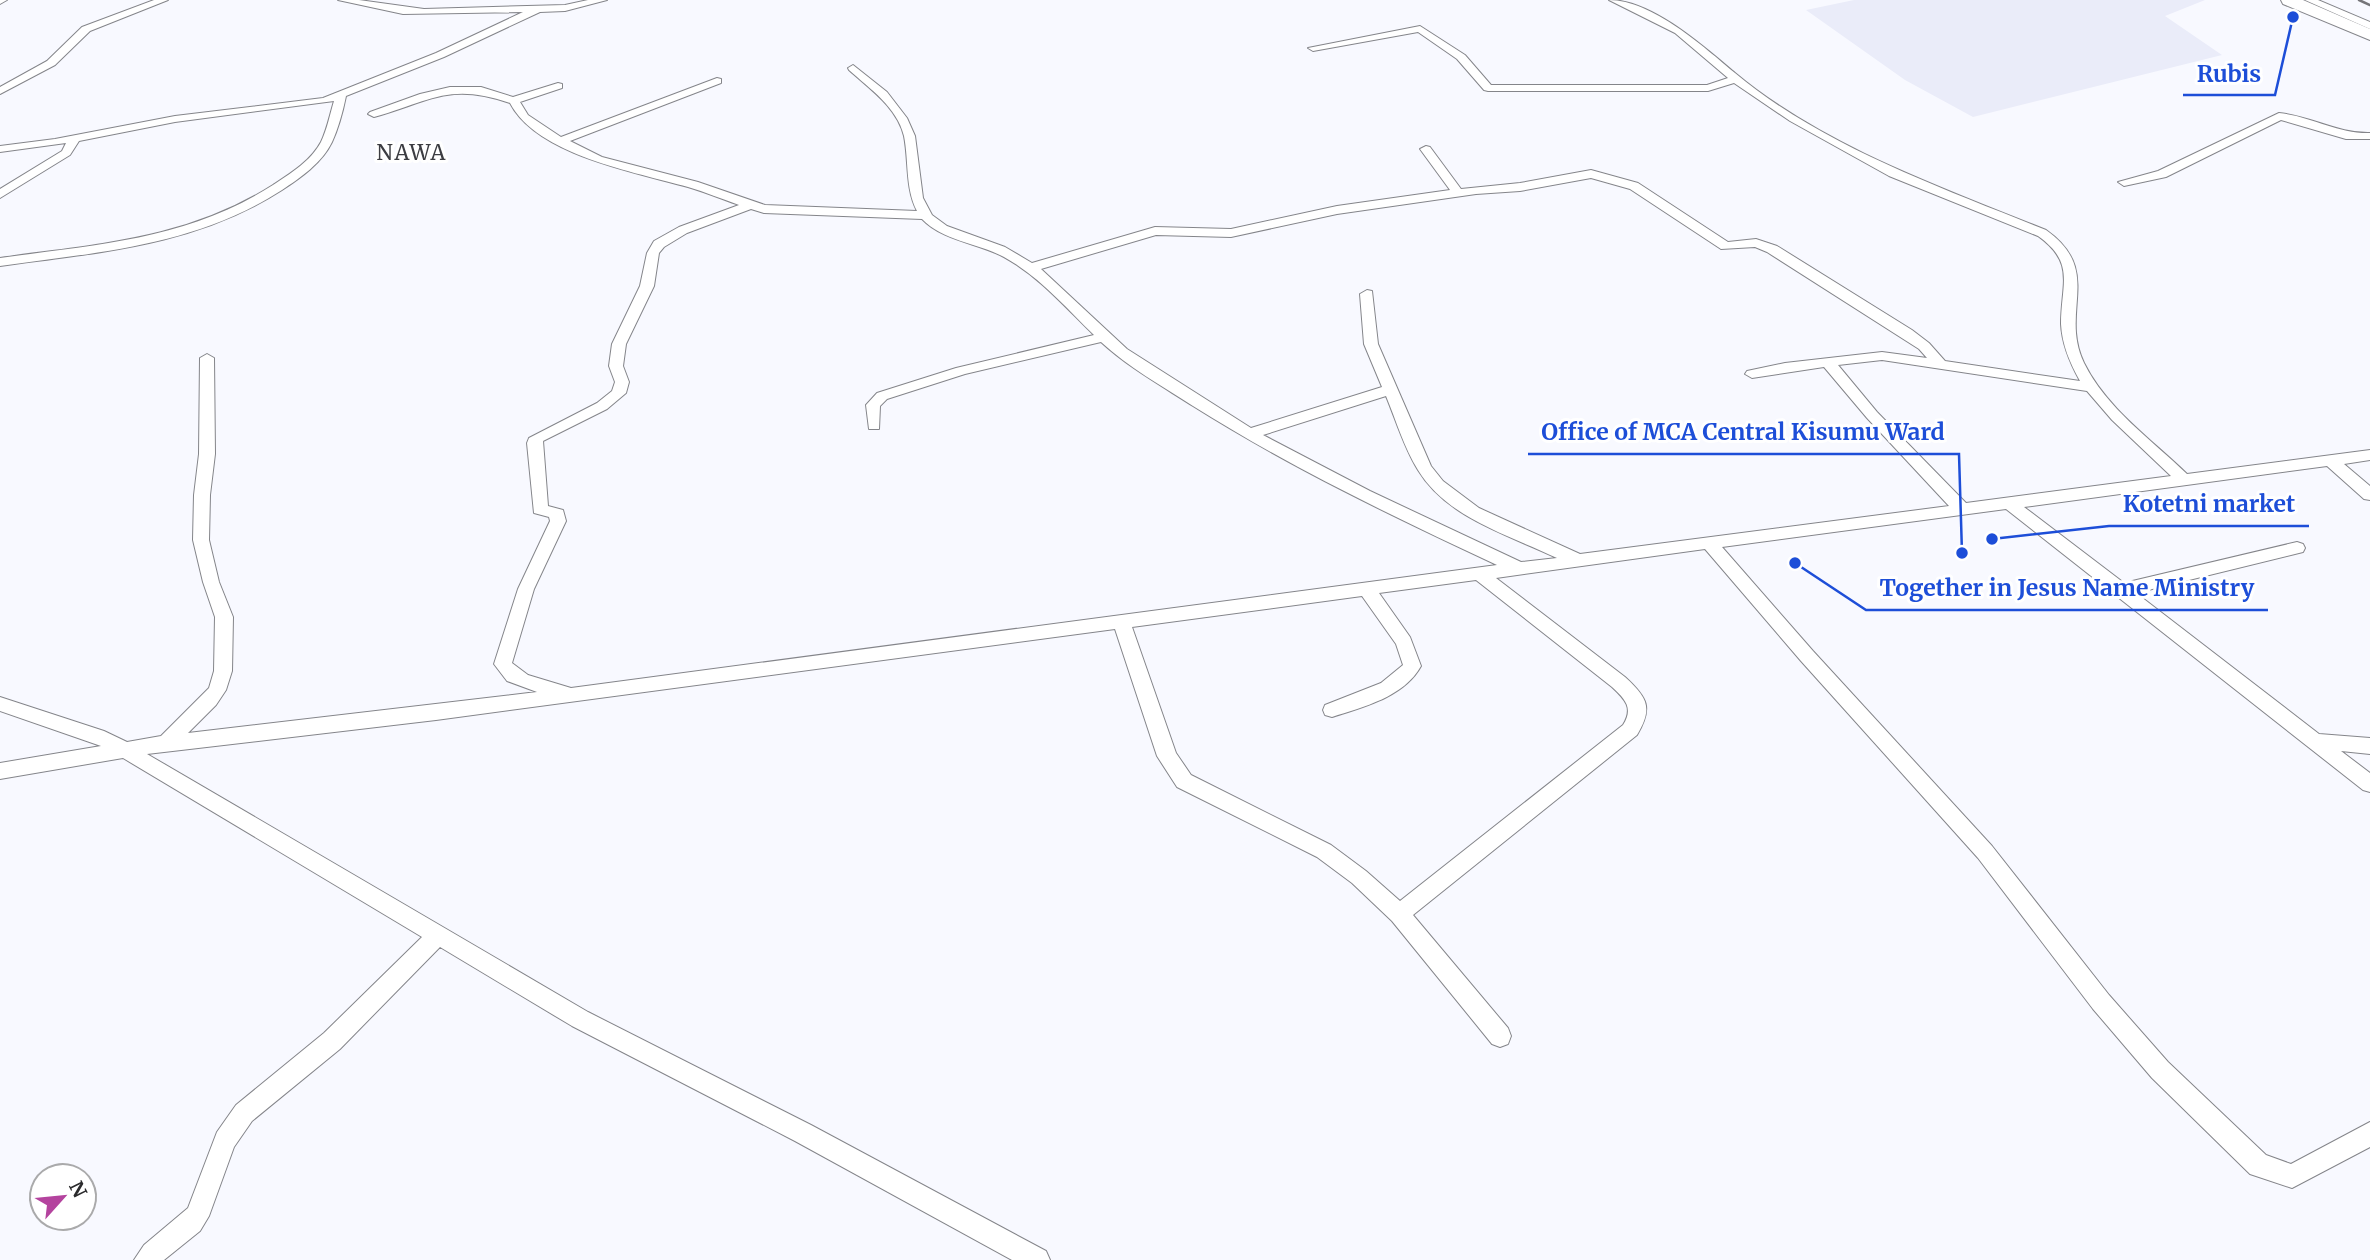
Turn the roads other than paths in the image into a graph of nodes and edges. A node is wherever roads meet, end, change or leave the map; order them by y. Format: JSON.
{"nodes":[{"id":1,"x":157,"y":0,"type":"edge"},
{"id":2,"x":343,"y":0,"type":"edge"},
{"id":3,"x":520,"y":0,"type":"edge"},
{"id":4,"x":602,"y":0,"type":"edge"},
{"id":5,"x":1614,"y":0,"type":"edge"},
{"id":6,"x":2289,"y":0,"type":"edge"},
{"id":7,"x":2310,"y":0,"type":"edge"},
{"id":8,"x":540,"y":8,"type":"junction"},
{"id":9,"x":512,"y":9,"type":"junction"},
{"id":10,"x":2370,"y":26,"type":"edge"},
{"id":11,"x":2370,"y":35,"type":"edge"},
{"id":12,"x":1313,"y":48,"type":"dead end"},
{"id":13,"x":853,"y":68,"type":"dead end"},
{"id":14,"x":1736,"y":79,"type":"junction"},
{"id":15,"x":717,"y":82,"type":"dead end"},
{"id":16,"x":558,"y":86,"type":"dead end"},
{"id":17,"x":0,"y":90,"type":"edge"},
{"id":18,"x":341,"y":97,"type":"junction"},
{"id":19,"x":514,"y":101,"type":"junction"},
{"id":20,"x":374,"y":114,"type":"dead end"},
{"id":21,"x":2370,"y":136,"type":"edge"},
{"id":22,"x":75,"y":138,"type":"junction"},
{"id":23,"x":559,"y":141,"type":"junction"},
{"id":24,"x":0,"y":149,"type":"edge"},
{"id":25,"x":1426,"y":149,"type":"dead end"},
{"id":26,"x":2124,"y":182,"type":"dead end"},
{"id":27,"x":1458,"y":193,"type":"junction"},
{"id":28,"x":0,"y":194,"type":"edge"},
{"id":29,"x":750,"y":205,"type":"junction"},
{"id":30,"x":925,"y":215,"type":"junction"},
{"id":31,"x":0,"y":262,"type":"edge"},
{"id":32,"x":1031,"y":268,"type":"junction"},
{"id":33,"x":1367,"y":294,"type":"dead end"},
{"id":34,"x":1103,"y":337,"type":"junction"},
{"id":35,"x":207,"y":358,"type":"dead end"},
{"id":36,"x":1828,"y":362,"type":"junction"},
{"id":37,"x":1940,"y":363,"type":"junction"},
{"id":38,"x":1752,"y":374,"type":"dead end"},
{"id":39,"x":2090,"y":387,"type":"junction"},
{"id":40,"x":1392,"y":390,"type":"junction"},
{"id":41,"x":874,"y":426,"type":"dead end"},
{"id":42,"x":1250,"y":433,"type":"junction"},
{"id":43,"x":2370,"y":454,"type":"edge"},
{"id":44,"x":2329,"y":460,"type":"junction"},
{"id":45,"x":2184,"y":480,"type":"junction"},
{"id":46,"x":2370,"y":495,"type":"edge"},
{"id":47,"x":2009,"y":503,"type":"junction"},
{"id":48,"x":1962,"y":509,"type":"junction"},
{"id":49,"x":1710,"y":544,"type":"junction"},
{"id":50,"x":2297,"y":548,"type":"dead end"},
{"id":51,"x":1577,"y":560,"type":"junction"},
{"id":52,"x":1518,"y":568,"type":"junction"},
{"id":53,"x":1478,"y":573,"type":"junction"},
{"id":54,"x":1366,"y":588,"type":"junction"},
{"id":55,"x":2122,"y":590,"type":"junction"},
{"id":56,"x":1122,"y":623,"type":"junction"},
{"id":57,"x":571,"y":695,"type":"junction"},
{"id":58,"x":0,"y":704,"type":"edge"},
{"id":59,"x":1332,"y":710,"type":"dead end"},
{"id":60,"x":2316,"y":741,"type":"junction"},
{"id":61,"x":166,"y":743,"type":"junction"},
{"id":62,"x":2370,"y":746,"type":"edge"},
{"id":63,"x":125,"y":750,"type":"junction"},
{"id":64,"x":0,"y":771,"type":"edge"},
{"id":65,"x":2370,"y":784,"type":"edge"},
{"id":66,"x":1399,"y":914,"type":"junction"},
{"id":67,"x":439,"y":934,"type":"junction"},
{"id":68,"x":1500,"y":1037,"type":"dead end"},
{"id":69,"x":2370,"y":1134,"type":"edge"},
{"id":70,"x":147,"y":1260,"type":"edge"},
{"id":71,"x":1037,"y":1260,"type":"edge"}],
"edges":[{"from":1,"to":17,"type":"street"},
{"from":2,"to":9,"type":"street"},
{"from":3,"to":9,"type":"street"},
{"from":4,"to":8,"type":"street"},
{"from":5,"to":14,"type":"street"},
{"from":6,"to":11,"type":"highway"},
{"from":7,"to":10,"type":"street"},
{"from":8,"to":9,"type":"street"},
{"from":8,"to":18,"type":"street"},
{"from":12,"to":14,"type":"street"},
{"from":13,"to":30,"type":"street"},
{"from":14,"to":39,"type":"street"},
{"from":15,"to":23,"type":"street"},
{"from":16,"to":19,"type":"street"},
{"from":18,"to":22,"type":"street"},
{"from":18,"to":31,"type":"street"},
{"from":19,"to":20,"type":"street"},
{"from":19,"to":23,"type":"street"},
{"from":21,"to":26,"type":"street"},
{"from":22,"to":24,"type":"street"},
{"from":22,"to":28,"type":"street"},
{"from":23,"to":29,"type":"street"},
{"from":25,"to":27,"type":"street"},
{"from":27,"to":32,"type":"street"},
{"from":27,"to":37,"type":"street"},
{"from":29,"to":30,"type":"street"},
{"from":29,"to":57,"type":"street"},
{"from":30,"to":32,"type":"street"},
{"from":32,"to":34,"type":"street"},
{"from":33,"to":40,"type":"street"},
{"from":34,"to":41,"type":"street"},
{"from":34,"to":42,"type":"street"},
{"from":35,"to":61,"type":"street"},
{"from":36,"to":37,"type":"street"},
{"from":36,"to":38,"type":"street"},
{"from":36,"to":48,"type":"street"},
{"from":37,"to":39,"type":"street"},
{"from":39,"to":45,"type":"street"},
{"from":40,"to":42,"type":"street"},
{"from":40,"to":51,"type":"street"},
{"from":42,"to":52,"type":"street"},
{"from":43,"to":44,"type":"street"},
{"from":44,"to":45,"type":"street"},
{"from":44,"to":46,"type":"street"},
{"from":45,"to":47,"type":"street"},
{"from":47,"to":48,"type":"street"},
{"from":47,"to":55,"type":"street"},
{"from":48,"to":49,"type":"street"},
{"from":49,"to":51,"type":"street"},
{"from":49,"to":69,"type":"street"},
{"from":50,"to":55,"type":"street"},
{"from":51,"to":52,"type":"street"},
{"from":52,"to":53,"type":"street"},
{"from":53,"to":54,"type":"street"},
{"from":53,"to":66,"type":"street"},
{"from":54,"to":56,"type":"street"},
{"from":54,"to":59,"type":"street"},
{"from":55,"to":60,"type":"street"},
{"from":56,"to":57,"type":"street"},
{"from":56,"to":66,"type":"street"},
{"from":57,"to":61,"type":"street"},
{"from":58,"to":63,"type":"street"},
{"from":60,"to":62,"type":"street"},
{"from":60,"to":65,"type":"street"},
{"from":61,"to":63,"type":"street"},
{"from":63,"to":64,"type":"street"},
{"from":63,"to":67,"type":"street"},
{"from":66,"to":68,"type":"street"},
{"from":67,"to":70,"type":"street"},
{"from":67,"to":71,"type":"street"}]}
